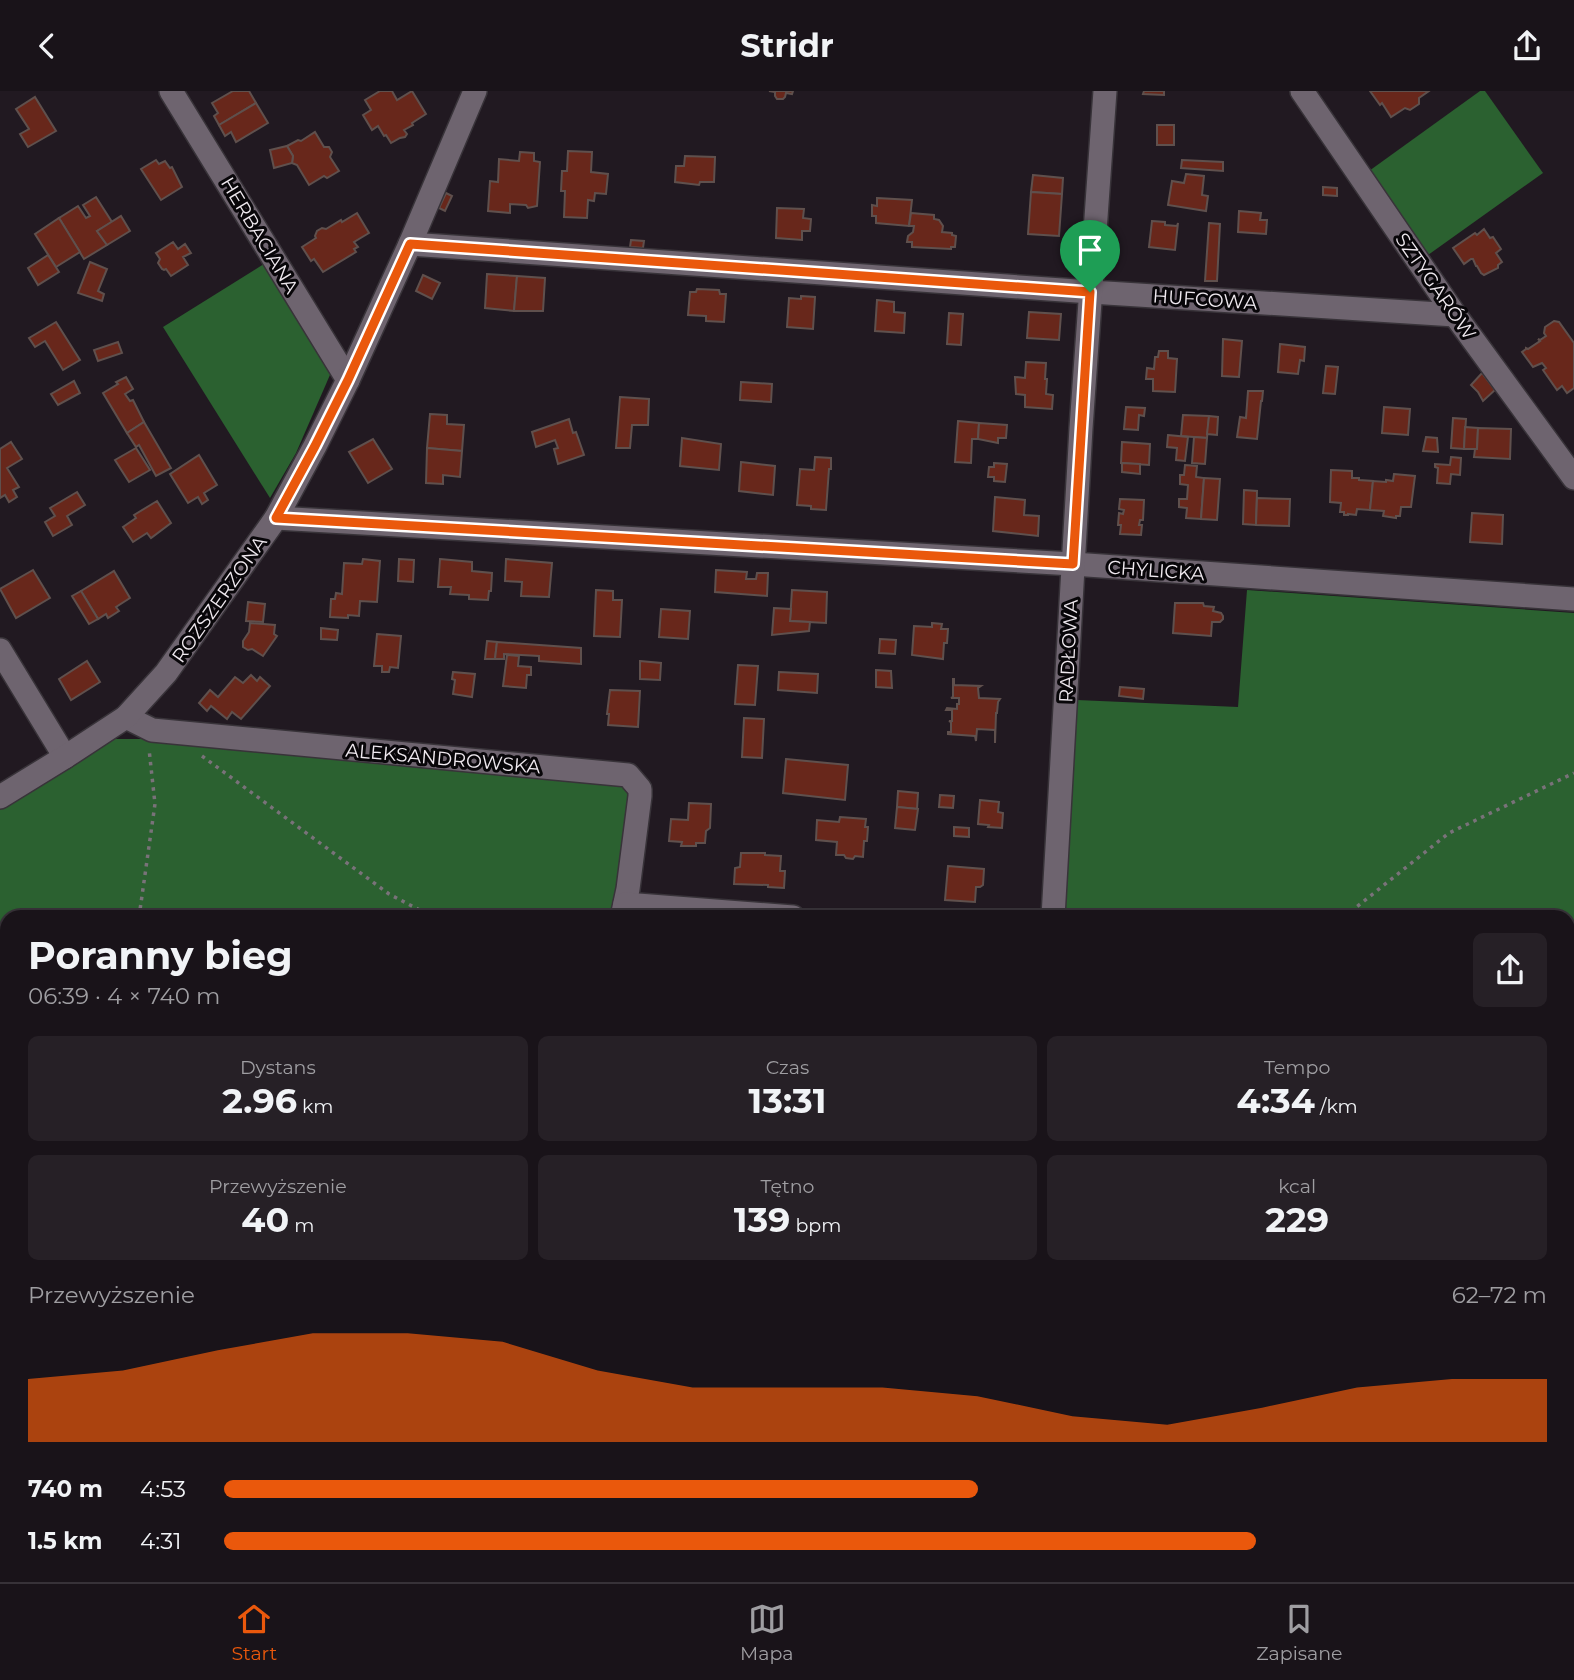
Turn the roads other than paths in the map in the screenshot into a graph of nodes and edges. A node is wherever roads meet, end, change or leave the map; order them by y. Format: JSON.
{"nodes":[{"id":1,"x":171,"y":91,"type":"edge"},
{"id":2,"x":475,"y":91,"type":"edge"},
{"id":3,"x":1105,"y":91,"type":"edge"},
{"id":4,"x":1302,"y":91,"type":"edge"},
{"id":5,"x":410,"y":244,"type":"junction"},
{"id":6,"x":1090,"y":292,"type":"junction"},
{"id":7,"x":1455,"y":315,"type":"junction"},
{"id":8,"x":348,"y":380,"type":"junction"},
{"id":9,"x":1574,"y":478,"type":"edge"},
{"id":10,"x":276,"y":518,"type":"junction"},
{"id":11,"x":1073,"y":564,"type":"junction"},
{"id":12,"x":1574,"y":599,"type":"edge"},
{"id":13,"x":0,"y":650,"type":"edge"},
{"id":14,"x":126,"y":716,"type":"junction"},
{"id":15,"x":65,"y":757,"type":"junction"},
{"id":16,"x":0,"y":797,"type":"edge"},
{"id":17,"x":624,"y":910,"type":"edge"},
{"id":18,"x":1053,"y":910,"type":"edge"}],
"edges":[{"from":1,"to":8,"type":"street","name":"HERBACIANA"},
{"from":2,"to":5,"type":"street","name":"ROZSZERZONA"},
{"from":3,"to":6,"type":"street","name":"RADŁOWA"},
{"from":4,"to":7,"type":"street","name":"SZTYGARÓW"},
{"from":5,"to":6,"type":"street","name":"HUFCOWA"},
{"from":5,"to":8,"type":"street","name":"ROZSZERZONA"},
{"from":6,"to":7,"type":"street","name":"HUFCOWA"},
{"from":6,"to":11,"type":"street","name":"RADŁOWA"},
{"from":7,"to":9,"type":"street","name":"SZTYGARÓW"},
{"from":8,"to":10,"type":"street","name":"ROZSZERZONA"},
{"from":10,"to":11,"type":"street","name":"CHYLICKA"},
{"from":10,"to":14,"type":"street","name":"ROZSZERZONA"},
{"from":11,"to":12,"type":"street","name":"CHYLICKA"},
{"from":11,"to":18,"type":"street","name":"RADŁOWA"},
{"from":13,"to":15,"type":"street"},
{"from":14,"to":15,"type":"street","name":"ROZSZERZONA"},
{"from":14,"to":17,"type":"street","name":"ALEKSANDROWSKA"},
{"from":15,"to":16,"type":"street","name":"ROZSZERZONA"}]}
